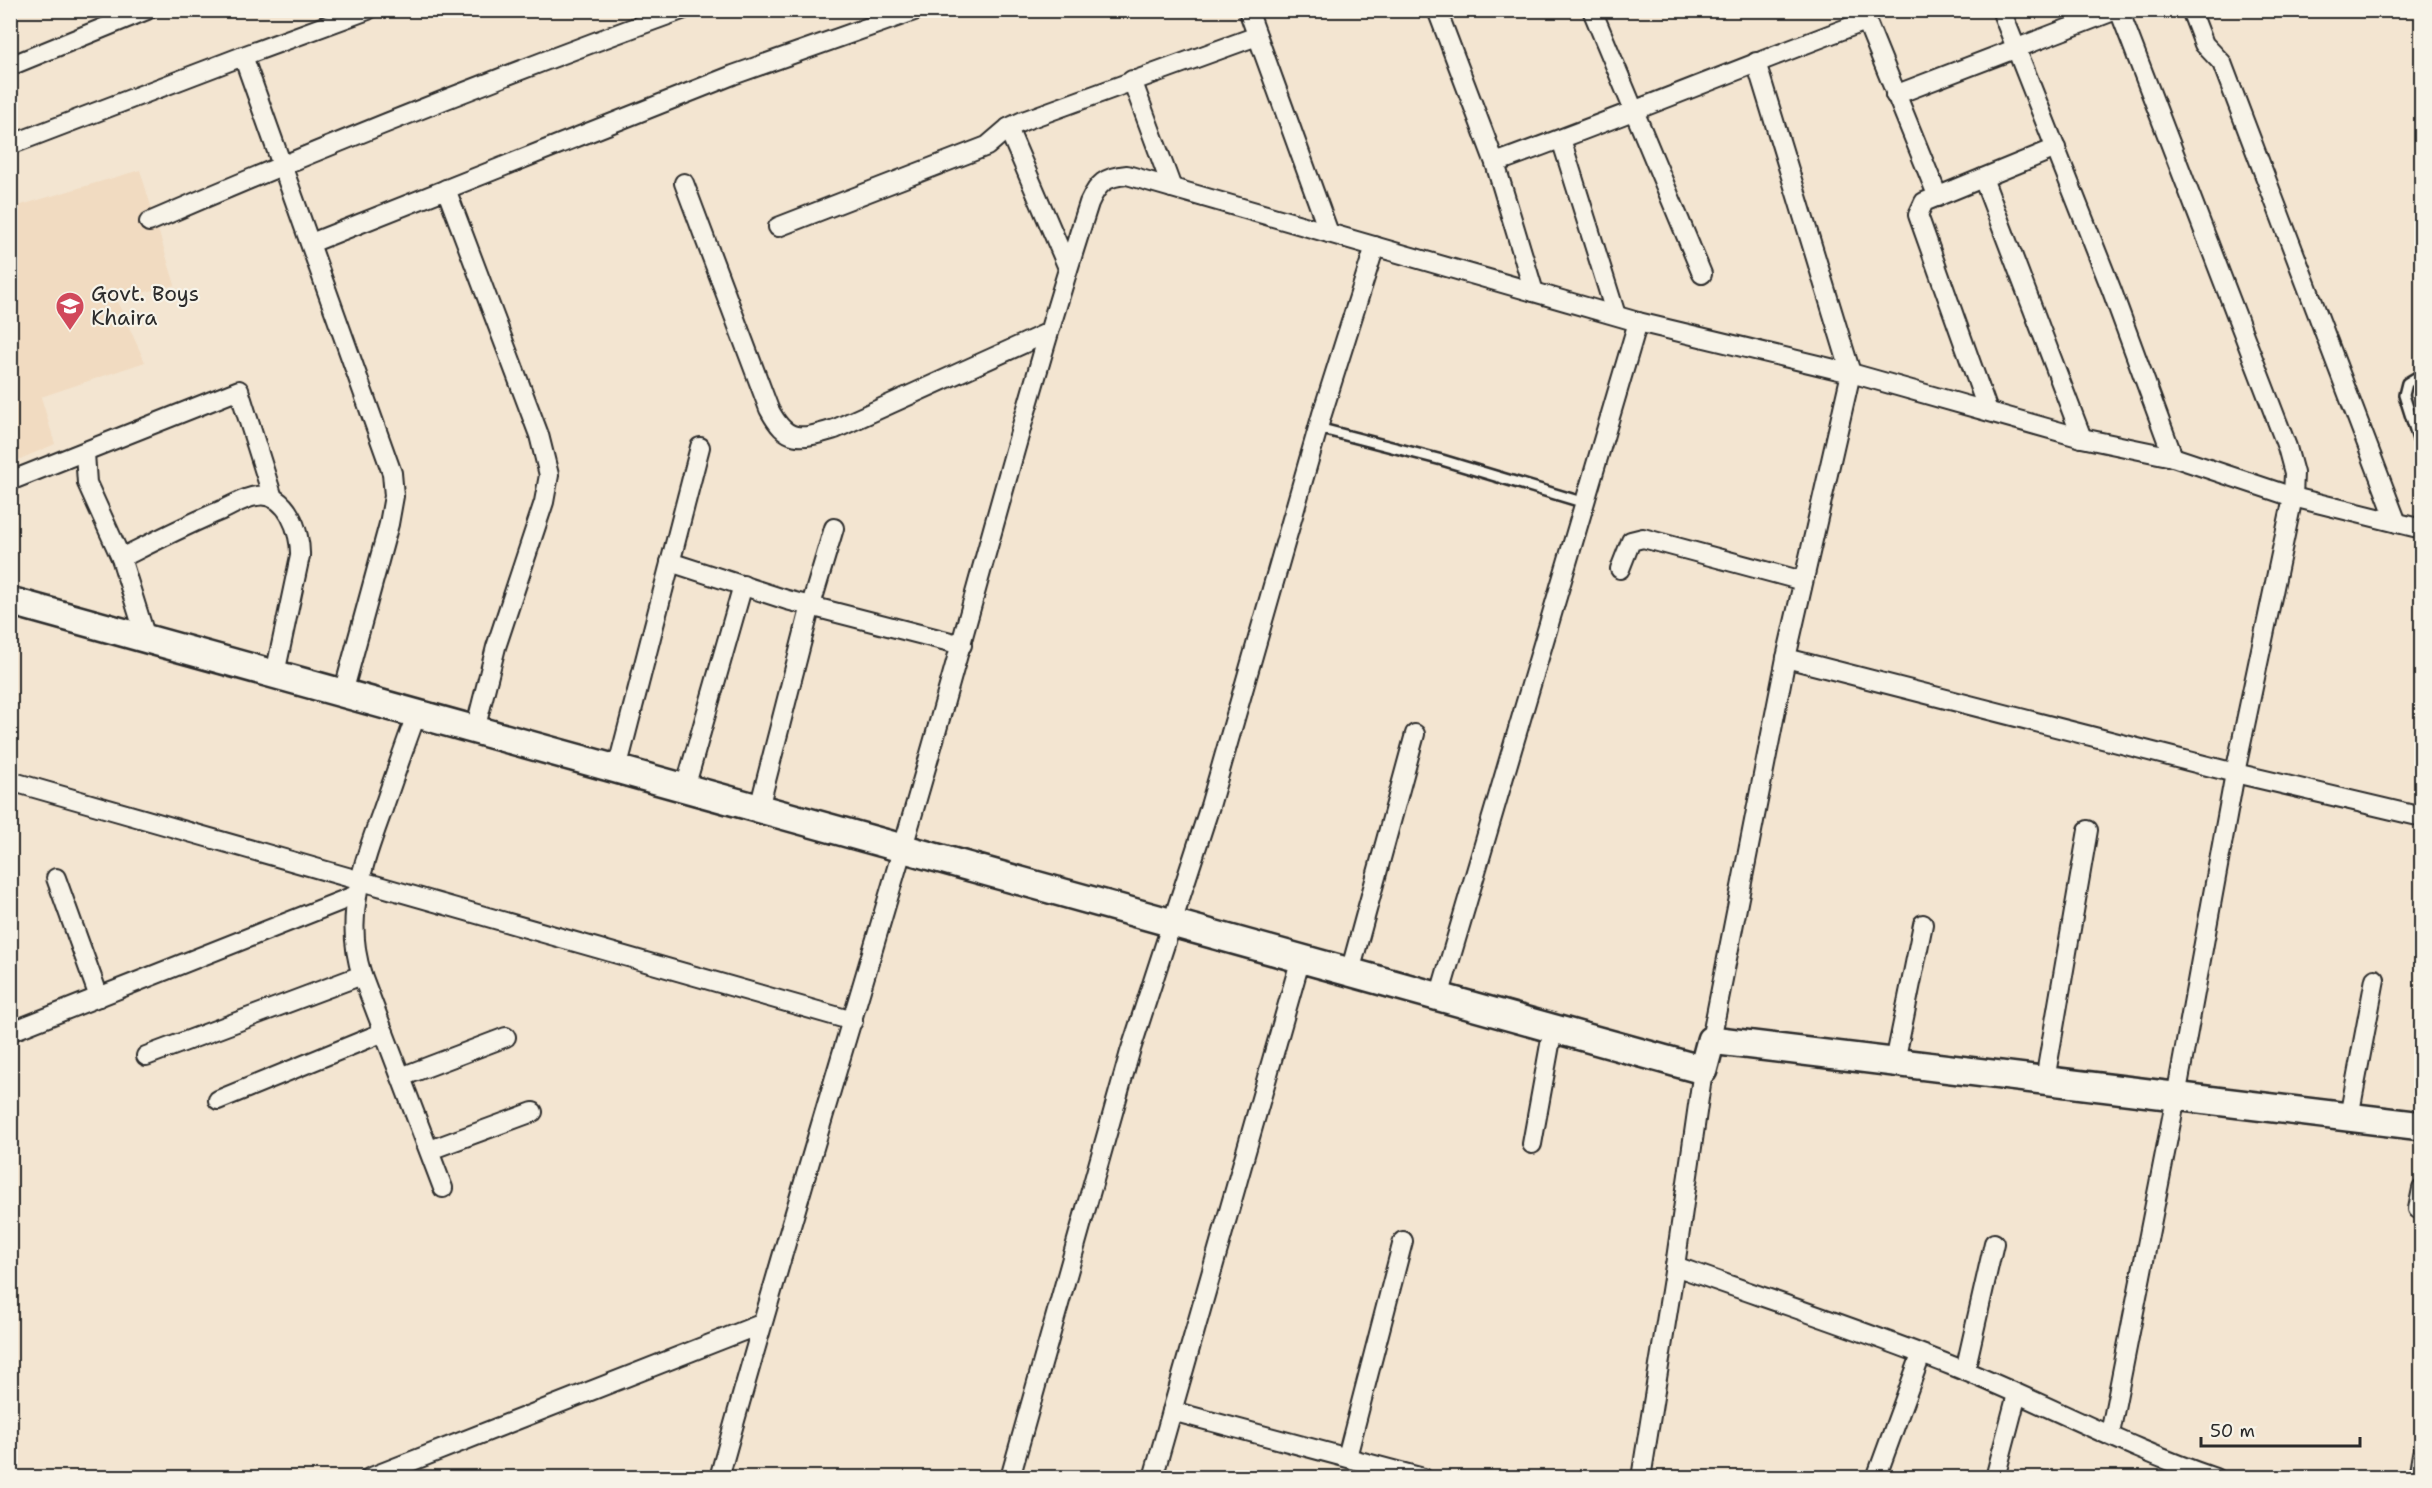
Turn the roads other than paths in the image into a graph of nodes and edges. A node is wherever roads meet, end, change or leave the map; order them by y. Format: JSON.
{"nodes":[{"id":1,"x":147,"y":10,"type":"edge"},
{"id":2,"x":368,"y":10,"type":"edge"},
{"id":3,"x":682,"y":10,"type":"edge"},
{"id":4,"x":917,"y":10,"type":"edge"},
{"id":5,"x":1248,"y":10,"type":"edge"},
{"id":6,"x":1437,"y":10,"type":"edge"},
{"id":7,"x":2001,"y":10,"type":"edge"},
{"id":8,"x":2118,"y":10,"type":"edge"},
{"id":9,"x":2191,"y":10,"type":"edge"},
{"id":10,"x":1593,"y":11,"type":"edge"},
{"id":11,"x":1864,"y":16,"type":"edge"},
{"id":12,"x":1257,"y":36,"type":"junction"},
{"id":13,"x":2017,"y":49,"type":"junction"},
{"id":14,"x":243,"y":57,"type":"junction"},
{"id":15,"x":1756,"y":62,"type":"junction"},
{"id":16,"x":10,"y":66,"type":"edge"},
{"id":17,"x":1132,"y":80,"type":"junction"},
{"id":18,"x":1895,"y":95,"type":"junction"},
{"id":19,"x":1634,"y":113,"type":"junction"},
{"id":20,"x":1008,"y":128,"type":"junction"},
{"id":21,"x":1561,"y":139,"type":"junction"},
{"id":22,"x":10,"y":145,"type":"edge"},
{"id":23,"x":2056,"y":148,"type":"junction"},
{"id":24,"x":1495,"y":163,"type":"junction"},
{"id":25,"x":282,"y":165,"type":"junction"},
{"id":26,"x":1983,"y":178,"type":"junction"},
{"id":27,"x":684,"y":183,"type":"dead end"},
{"id":28,"x":1172,"y":188,"type":"junction"},
{"id":29,"x":446,"y":189,"type":"junction"},
{"id":30,"x":1938,"y":196,"type":"junction"},
{"id":31,"x":149,"y":222,"type":"dead end"},
{"id":32,"x":778,"y":227,"type":"dead end"},
{"id":33,"x":1329,"y":233,"type":"junction"},
{"id":34,"x":311,"y":243,"type":"junction"},
{"id":35,"x":1375,"y":246,"type":"junction"},
{"id":36,"x":1068,"y":268,"type":"junction"},
{"id":37,"x":1702,"y":274,"type":"dead end"},
{"id":38,"x":1534,"y":292,"type":"junction"},
{"id":39,"x":1616,"y":315,"type":"junction"},
{"id":40,"x":1638,"y":322,"type":"junction"},
{"id":41,"x":1047,"y":333,"type":"junction"},
{"id":42,"x":1851,"y":373,"type":"junction"},
{"id":43,"x":2421,"y":374,"type":"edge"},
{"id":44,"x":1988,"y":411,"type":"junction"},
{"id":45,"x":1318,"y":428,"type":"junction"},
{"id":46,"x":2082,"y":438,"type":"junction"},
{"id":47,"x":700,"y":447,"type":"dead end"},
{"id":48,"x":2421,"y":452,"type":"edge"},
{"id":49,"x":85,"y":453,"type":"junction"},
{"id":50,"x":2173,"y":457,"type":"junction"},
{"id":51,"x":10,"y":481,"type":"edge"},
{"id":52,"x":2293,"y":497,"type":"junction"},
{"id":53,"x":273,"y":498,"type":"junction"},
{"id":54,"x":1585,"y":503,"type":"junction"},
{"id":55,"x":2397,"y":523,"type":"junction"},
{"id":56,"x":834,"y":528,"type":"dead end"},
{"id":57,"x":2421,"y":529,"type":"edge"},
{"id":58,"x":121,"y":558,"type":"junction"},
{"id":59,"x":670,"y":562,"type":"junction"},
{"id":60,"x":1620,"y":569,"type":"dead end"},
{"id":61,"x":1803,"y":581,"type":"junction"},
{"id":62,"x":743,"y":585,"type":"junction"},
{"id":63,"x":10,"y":601,"type":"edge"},
{"id":64,"x":811,"y":605,"type":"junction"},
{"id":65,"x":146,"y":638,"type":"junction"},
{"id":66,"x":962,"y":645,"type":"junction"},
{"id":67,"x":1786,"y":657,"type":"junction"},
{"id":68,"x":275,"y":674,"type":"junction"},
{"id":69,"x":343,"y":693,"type":"junction"},
{"id":70,"x":417,"y":713,"type":"junction"},
{"id":71,"x":475,"y":730,"type":"junction"},
{"id":72,"x":1415,"y":734,"type":"dead end"},
{"id":73,"x":617,"y":769,"type":"junction"},
{"id":74,"x":2235,"y":773,"type":"junction"},
{"id":75,"x":10,"y":781,"type":"edge"},
{"id":76,"x":685,"y":788,"type":"junction"},
{"id":77,"x":759,"y":808,"type":"junction"},
{"id":78,"x":2421,"y":818,"type":"edge"},
{"id":79,"x":2088,"y":830,"type":"dead end"},
{"id":80,"x":903,"y":848,"type":"junction"},
{"id":81,"x":56,"y":878,"type":"dead end"},
{"id":82,"x":358,"y":888,"type":"junction"},
{"id":83,"x":1170,"y":922,"type":"junction"},
{"id":84,"x":1923,"y":924,"type":"dead end"},
{"id":85,"x":1301,"y":958,"type":"junction"},
{"id":86,"x":1350,"y":972,"type":"junction"},
{"id":87,"x":362,"y":975,"type":"junction"},
{"id":88,"x":2375,"y":979,"type":"dead end"},
{"id":89,"x":99,"y":997,"type":"junction"},
{"id":90,"x":1440,"y":997,"type":"junction"},
{"id":91,"x":853,"y":1021,"type":"junction"},
{"id":92,"x":1553,"y":1028,"type":"junction"},
{"id":93,"x":10,"y":1032,"type":"edge"},
{"id":94,"x":384,"y":1032,"type":"junction"},
{"id":95,"x":506,"y":1037,"type":"dead end"},
{"id":96,"x":1712,"y":1040,"type":"junction"},
{"id":97,"x":146,"y":1056,"type":"dead end"},
{"id":98,"x":1895,"y":1062,"type":"junction"},
{"id":99,"x":1703,"y":1070,"type":"junction"},
{"id":100,"x":401,"y":1077,"type":"junction"},
{"id":101,"x":2045,"y":1080,"type":"junction"},
{"id":102,"x":2176,"y":1097,"type":"junction"},
{"id":103,"x":218,"y":1100,"type":"dead end"},
{"id":104,"x":533,"y":1112,"type":"dead end"},
{"id":105,"x":2349,"y":1118,"type":"junction"},
{"id":106,"x":2421,"y":1126,"type":"edge"},
{"id":107,"x":1532,"y":1144,"type":"dead end"},
{"id":108,"x":429,"y":1150,"type":"junction"},
{"id":109,"x":444,"y":1188,"type":"dead end"},
{"id":110,"x":2421,"y":1189,"type":"edge"},
{"id":111,"x":2418,"y":1209,"type":"dead end"},
{"id":112,"x":1403,"y":1241,"type":"dead end"},
{"id":113,"x":1994,"y":1243,"type":"dead end"},
{"id":114,"x":1676,"y":1266,"type":"junction"},
{"id":115,"x":761,"y":1324,"type":"junction"},
{"id":116,"x":1922,"y":1355,"type":"junction"},
{"id":117,"x":1965,"y":1371,"type":"junction"},
{"id":118,"x":2017,"y":1394,"type":"junction"},
{"id":119,"x":1172,"y":1411,"type":"junction"},
{"id":120,"x":2110,"y":1434,"type":"junction"},
{"id":121,"x":2421,"y":1454,"type":"edge"},
{"id":122,"x":1347,"y":1457,"type":"junction"},
{"id":123,"x":1996,"y":1474,"type":"dead end"},
{"id":124,"x":369,"y":1478,"type":"edge"},
{"id":125,"x":719,"y":1478,"type":"edge"},
{"id":126,"x":1010,"y":1478,"type":"edge"},
{"id":127,"x":1153,"y":1478,"type":"edge"},
{"id":128,"x":1423,"y":1478,"type":"edge"},
{"id":129,"x":1641,"y":1478,"type":"edge"},
{"id":130,"x":1876,"y":1478,"type":"edge"},
{"id":131,"x":2215,"y":1478,"type":"edge"},
{"id":132,"x":2418,"y":1478,"type":"edge"}],
"edges":[{"from":1,"to":16,"type":"street"},
{"from":2,"to":14,"type":"street"},
{"from":3,"to":25,"type":"street"},
{"from":4,"to":29,"type":"street"},
{"from":5,"to":12,"type":"street"},
{"from":6,"to":24,"type":"street"},
{"from":7,"to":13,"type":"street"},
{"from":8,"to":13,"type":"street"},
{"from":8,"to":52,"type":"street"},
{"from":9,"to":55,"type":"street"},
{"from":10,"to":19,"type":"street"},
{"from":11,"to":15,"type":"street"},
{"from":11,"to":18,"type":"street"},
{"from":12,"to":17,"type":"street"},
{"from":12,"to":33,"type":"street"},
{"from":13,"to":18,"type":"street"},
{"from":13,"to":23,"type":"street"},
{"from":14,"to":22,"type":"street"},
{"from":14,"to":25,"type":"street"},
{"from":15,"to":19,"type":"street"},
{"from":15,"to":42,"type":"street"},
{"from":17,"to":20,"type":"street"},
{"from":17,"to":28,"type":"street"},
{"from":18,"to":30,"type":"street"},
{"from":19,"to":21,"type":"street"},
{"from":19,"to":37,"type":"street"},
{"from":20,"to":32,"type":"street"},
{"from":20,"to":36,"type":"street"},
{"from":21,"to":24,"type":"street"},
{"from":21,"to":39,"type":"street"},
{"from":23,"to":26,"type":"street"},
{"from":23,"to":50,"type":"street"},
{"from":24,"to":38,"type":"street"},
{"from":25,"to":31,"type":"street"},
{"from":25,"to":34,"type":"street"},
{"from":26,"to":30,"type":"street"},
{"from":26,"to":46,"type":"street"},
{"from":27,"to":41,"type":"street"},
{"from":28,"to":33,"type":"street"},
{"from":28,"to":36,"type":"street"},
{"from":29,"to":34,"type":"street"},
{"from":29,"to":71,"type":"street"},
{"from":30,"to":44,"type":"street"},
{"from":33,"to":35,"type":"street"},
{"from":34,"to":69,"type":"street"},
{"from":35,"to":38,"type":"street"},
{"from":35,"to":45,"type":"street"},
{"from":36,"to":41,"type":"street"},
{"from":38,"to":39,"type":"street"},
{"from":39,"to":40,"type":"street"},
{"from":40,"to":42,"type":"street"},
{"from":40,"to":54,"type":"street"},
{"from":41,"to":66,"type":"street"},
{"from":42,"to":44,"type":"street"},
{"from":42,"to":61,"type":"street"},
{"from":43,"to":48,"type":"lane"},
{"from":44,"to":46,"type":"street"},
{"from":45,"to":54,"type":"lane"},
{"from":45,"to":83,"type":"street"},
{"from":46,"to":50,"type":"street"},
{"from":47,"to":59,"type":"street"},
{"from":49,"to":51,"type":"street"},
{"from":49,"to":53,"type":"street"},
{"from":49,"to":58,"type":"street"},
{"from":50,"to":52,"type":"street"},
{"from":52,"to":55,"type":"street"},
{"from":52,"to":74,"type":"street"},
{"from":53,"to":58,"type":"street"},
{"from":53,"to":68,"type":"street"},
{"from":54,"to":90,"type":"street"},
{"from":55,"to":57,"type":"street"},
{"from":56,"to":64,"type":"street"},
{"from":58,"to":65,"type":"street"},
{"from":59,"to":62,"type":"street"},
{"from":59,"to":73,"type":"street"},
{"from":60,"to":61,"type":"street"},
{"from":61,"to":67,"type":"street"},
{"from":62,"to":64,"type":"street"},
{"from":62,"to":76,"type":"street"},
{"from":63,"to":65,"type":"street"},
{"from":64,"to":66,"type":"street"},
{"from":64,"to":77,"type":"street"},
{"from":65,"to":68,"type":"street"},
{"from":66,"to":80,"type":"street"},
{"from":67,"to":74,"type":"street"},
{"from":67,"to":96,"type":"street"},
{"from":68,"to":69,"type":"street"},
{"from":69,"to":70,"type":"street"},
{"from":70,"to":71,"type":"street"},
{"from":70,"to":82,"type":"street"},
{"from":71,"to":73,"type":"street"},
{"from":72,"to":86,"type":"street"},
{"from":73,"to":76,"type":"street"},
{"from":74,"to":78,"type":"street"},
{"from":74,"to":102,"type":"street"},
{"from":75,"to":82,"type":"street"},
{"from":76,"to":77,"type":"street"},
{"from":77,"to":80,"type":"street"},
{"from":79,"to":101,"type":"street"},
{"from":80,"to":83,"type":"street"},
{"from":80,"to":91,"type":"street"},
{"from":81,"to":89,"type":"street"},
{"from":82,"to":87,"type":"street"},
{"from":82,"to":89,"type":"street"},
{"from":82,"to":91,"type":"street"},
{"from":83,"to":85,"type":"street"},
{"from":83,"to":126,"type":"street"},
{"from":84,"to":98,"type":"street"},
{"from":85,"to":86,"type":"street"},
{"from":85,"to":119,"type":"street"},
{"from":86,"to":90,"type":"street"},
{"from":87,"to":94,"type":"street"},
{"from":87,"to":97,"type":"street"},
{"from":88,"to":105,"type":"street"},
{"from":89,"to":93,"type":"street"},
{"from":90,"to":92,"type":"street"},
{"from":91,"to":115,"type":"street"},
{"from":92,"to":99,"type":"street"},
{"from":92,"to":107,"type":"street"},
{"from":94,"to":100,"type":"street"},
{"from":94,"to":103,"type":"street"},
{"from":95,"to":100,"type":"street"},
{"from":96,"to":98,"type":"street"},
{"from":96,"to":99,"type":"street"},
{"from":98,"to":101,"type":"street"},
{"from":99,"to":114,"type":"street"},
{"from":100,"to":108,"type":"street"},
{"from":101,"to":102,"type":"street"},
{"from":102,"to":105,"type":"street"},
{"from":102,"to":120,"type":"street"},
{"from":104,"to":108,"type":"street"},
{"from":105,"to":106,"type":"street"},
{"from":108,"to":109,"type":"street"},
{"from":110,"to":111,"type":"street"},
{"from":112,"to":122,"type":"street"},
{"from":113,"to":117,"type":"street"},
{"from":114,"to":116,"type":"street"},
{"from":114,"to":129,"type":"street"},
{"from":115,"to":124,"type":"street"},
{"from":115,"to":125,"type":"street"},
{"from":116,"to":117,"type":"street"},
{"from":116,"to":130,"type":"street"},
{"from":117,"to":118,"type":"street"},
{"from":118,"to":120,"type":"street"},
{"from":118,"to":123,"type":"street"},
{"from":119,"to":122,"type":"street"},
{"from":119,"to":127,"type":"street"},
{"from":120,"to":131,"type":"street"},
{"from":121,"to":132,"type":"street"},
{"from":122,"to":128,"type":"street"}]}
